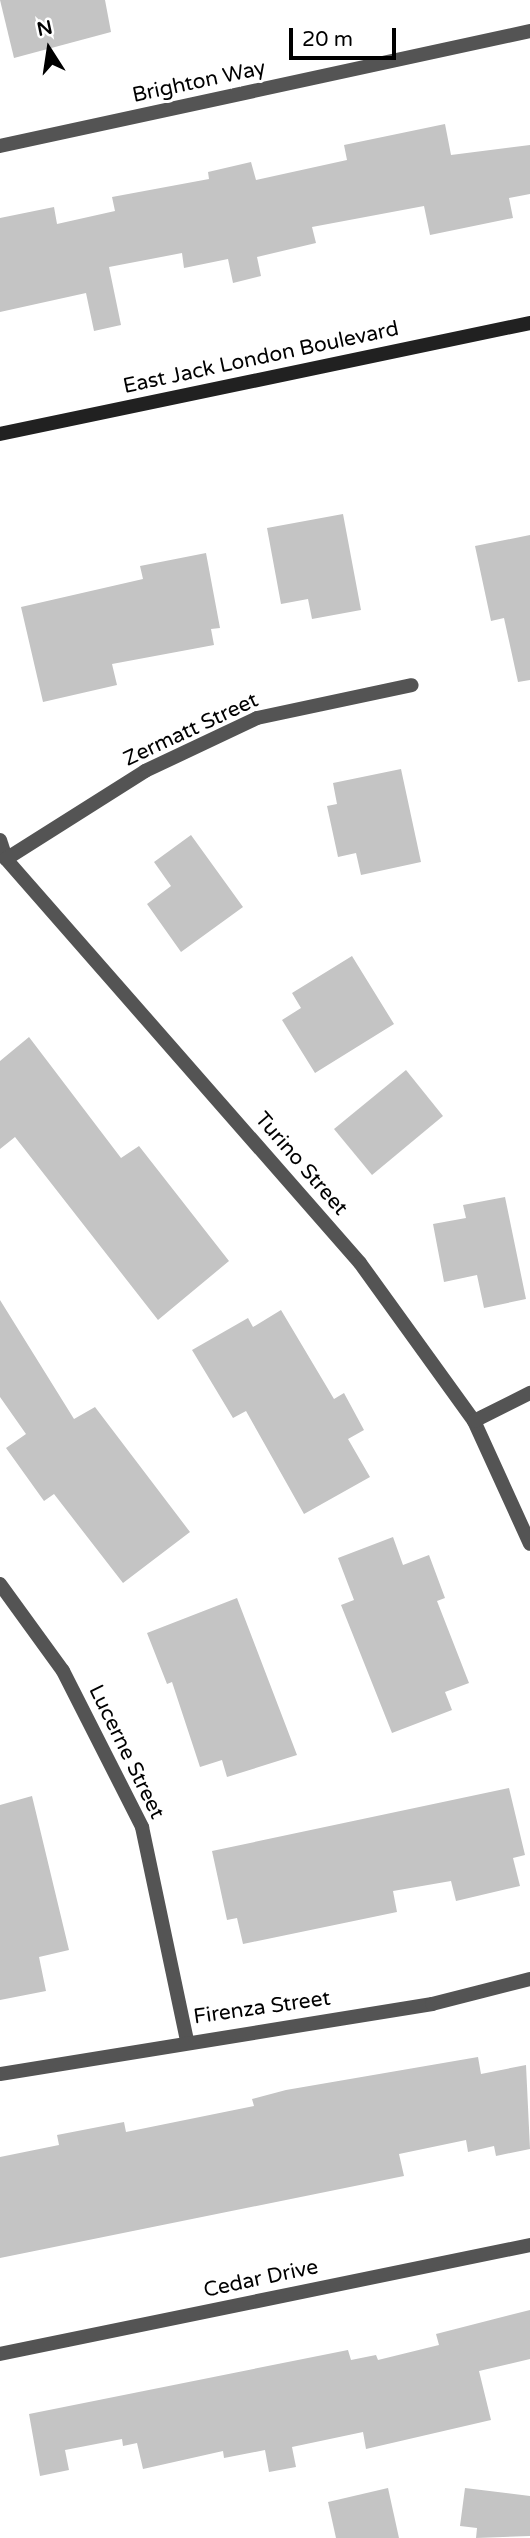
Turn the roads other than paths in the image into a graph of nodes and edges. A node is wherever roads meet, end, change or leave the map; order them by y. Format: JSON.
{"nodes":[{"id":1,"x":530,"y":31,"type":"edge"},
{"id":2,"x":0,"y":146,"type":"edge"},
{"id":3,"x":530,"y":323,"type":"edge"},
{"id":4,"x":0,"y":434,"type":"edge"},
{"id":5,"x":412,"y":685,"type":"dead end"},
{"id":6,"x":0,"y":840,"type":"edge"},
{"id":7,"x":6,"y":859,"type":"junction"},
{"id":8,"x":530,"y":1393,"type":"edge"},
{"id":9,"x":474,"y":1421,"type":"junction"},
{"id":10,"x":530,"y":1544,"type":"edge"},
{"id":11,"x":0,"y":1584,"type":"edge"},
{"id":12,"x":530,"y":1979,"type":"edge"},
{"id":13,"x":187,"y":2040,"type":"junction"},
{"id":14,"x":0,"y":2074,"type":"edge"},
{"id":15,"x":530,"y":2245,"type":"edge"},
{"id":16,"x":0,"y":2354,"type":"edge"}],
"edges":[{"from":1,"to":2,"type":"street","name":"Brighton Way"},
{"from":3,"to":4,"type":"main road","name":"East Jack London Boulevard"},
{"from":5,"to":7,"type":"street","name":"Zermatt Street"},
{"from":6,"to":7,"type":"street","name":"Turino Street"},
{"from":7,"to":9,"type":"street","name":"Turino Street"},
{"from":8,"to":9,"type":"street"},
{"from":9,"to":10,"type":"street","name":"Turino Street"},
{"from":11,"to":13,"type":"street","name":"Lucerne Street"},
{"from":12,"to":13,"type":"street","name":"Firenza Street"},
{"from":13,"to":14,"type":"street","name":"Firenza Street"},
{"from":15,"to":16,"type":"street","name":"Cedar Drive"}]}
